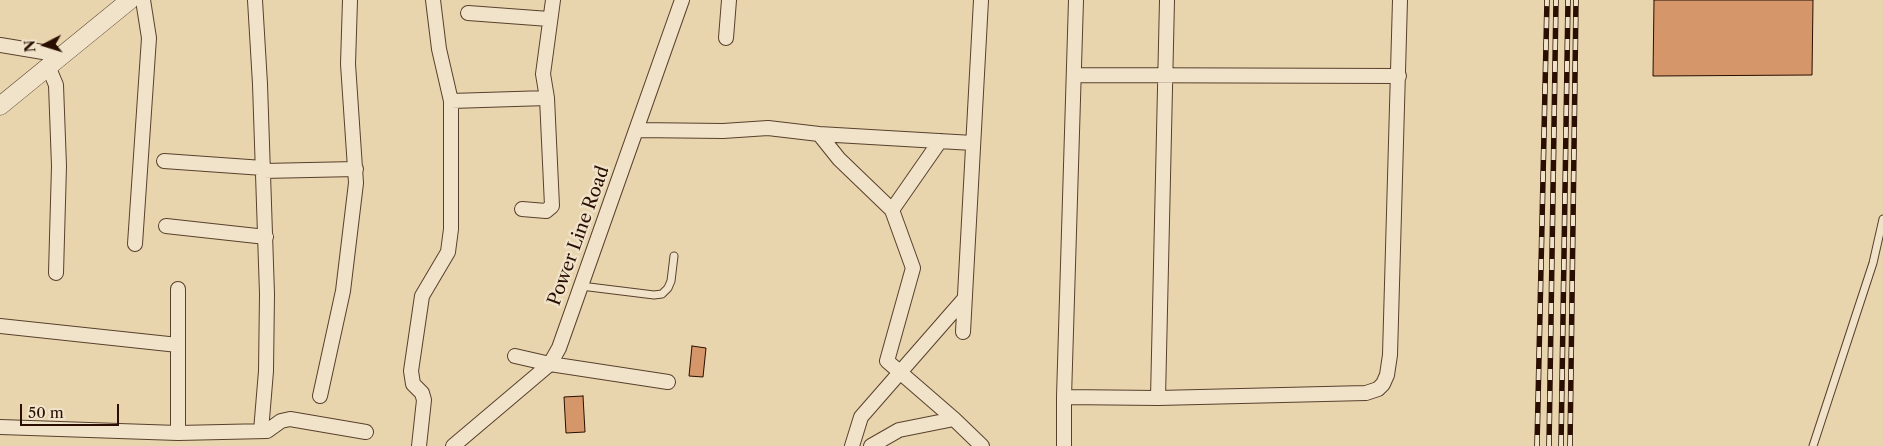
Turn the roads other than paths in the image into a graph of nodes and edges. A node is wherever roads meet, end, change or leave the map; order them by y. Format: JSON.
{"nodes":[{"id":1,"x":130,"y":0,"type":"edge"},
{"id":2,"x":143,"y":0,"type":"edge"},
{"id":3,"x":255,"y":0,"type":"edge"},
{"id":4,"x":350,"y":0,"type":"edge"},
{"id":5,"x":433,"y":0,"type":"edge"},
{"id":6,"x":553,"y":0,"type":"edge"},
{"id":7,"x":682,"y":0,"type":"edge"},
{"id":8,"x":729,"y":0,"type":"edge"},
{"id":9,"x":981,"y":0,"type":"edge"},
{"id":10,"x":1076,"y":0,"type":"edge"},
{"id":11,"x":1167,"y":0,"type":"edge"},
{"id":12,"x":1400,"y":0,"type":"edge"},
{"id":13,"x":468,"y":13,"type":"dead end"},
{"id":14,"x":550,"y":18,"type":"junction"},
{"id":15,"x":726,"y":38,"type":"dead end"},
{"id":16,"x":0,"y":45,"type":"edge"},
{"id":17,"x":54,"y":60,"type":"junction"},
{"id":18,"x":1074,"y":75,"type":"junction"},
{"id":19,"x":1165,"y":75,"type":"junction"},
{"id":20,"x":1399,"y":76,"type":"junction"},
{"id":21,"x":547,"y":98,"type":"junction"},
{"id":22,"x":451,"y":101,"type":"junction"},
{"id":23,"x":0,"y":106,"type":"edge"},
{"id":24,"x":637,"y":130,"type":"junction"},
{"id":25,"x":819,"y":134,"type":"junction"},
{"id":26,"x":940,"y":141,"type":"junction"},
{"id":27,"x":974,"y":143,"type":"junction"},
{"id":28,"x":164,"y":161,"type":"dead end"},
{"id":29,"x":356,"y":169,"type":"junction"},
{"id":30,"x":263,"y":170,"type":"junction"},
{"id":31,"x":522,"y":209,"type":"dead end"},
{"id":32,"x":892,"y":210,"type":"junction"},
{"id":33,"x":1883,"y":219,"type":"edge"},
{"id":34,"x":166,"y":226,"type":"dead end"},
{"id":35,"x":266,"y":237,"type":"junction"},
{"id":36,"x":136,"y":244,"type":"dead end"},
{"id":37,"x":674,"y":256,"type":"dead end"},
{"id":38,"x":56,"y":273,"type":"dead end"},
{"id":39,"x":581,"y":286,"type":"junction"},
{"id":40,"x":178,"y":289,"type":"dead end"},
{"id":41,"x":965,"y":298,"type":"junction"},
{"id":42,"x":0,"y":326,"type":"edge"},
{"id":43,"x":963,"y":332,"type":"dead end"},
{"id":44,"x":178,"y":345,"type":"junction"},
{"id":45,"x":515,"y":356,"type":"dead end"},
{"id":46,"x":550,"y":364,"type":"junction"},
{"id":47,"x":898,"y":372,"type":"junction"},
{"id":48,"x":668,"y":382,"type":"dead end"},
{"id":49,"x":320,"y":396,"type":"dead end"},
{"id":50,"x":1064,"y":397,"type":"junction"},
{"id":51,"x":1158,"y":398,"type":"junction"},
{"id":52,"x":954,"y":420,"type":"junction"},
{"id":53,"x":0,"y":427,"type":"edge"},
{"id":54,"x":261,"y":431,"type":"junction"},
{"id":55,"x":366,"y":432,"type":"dead end"},
{"id":56,"x":178,"y":433,"type":"junction"},
{"id":57,"x":419,"y":446,"type":"edge"},
{"id":58,"x":453,"y":446,"type":"edge"},
{"id":59,"x":852,"y":446,"type":"edge"},
{"id":60,"x":871,"y":446,"type":"edge"},
{"id":61,"x":982,"y":446,"type":"edge"},
{"id":62,"x":1064,"y":446,"type":"edge"},
{"id":63,"x":1813,"y":446,"type":"edge"}],
"edges":[{"from":1,"to":17,"type":"street"},
{"from":2,"to":36,"type":"street"},
{"from":3,"to":30,"type":"street"},
{"from":4,"to":29,"type":"street"},
{"from":5,"to":22,"type":"street"},
{"from":6,"to":14,"type":"street"},
{"from":7,"to":24,"type":"street","name":"Power Line Road"},
{"from":8,"to":15,"type":"street"},
{"from":9,"to":27,"type":"street"},
{"from":10,"to":18,"type":"street"},
{"from":11,"to":19,"type":"street"},
{"from":12,"to":20,"type":"street"},
{"from":13,"to":14,"type":"street"},
{"from":14,"to":21,"type":"street"},
{"from":16,"to":17,"type":"street"},
{"from":17,"to":23,"type":"street"},
{"from":17,"to":38,"type":"street"},
{"from":18,"to":19,"type":"street"},
{"from":18,"to":50,"type":"street"},
{"from":19,"to":20,"type":"street"},
{"from":19,"to":51,"type":"street"},
{"from":20,"to":51,"type":"street"},
{"from":21,"to":22,"type":"street"},
{"from":21,"to":31,"type":"street"},
{"from":22,"to":57,"type":"street"},
{"from":24,"to":25,"type":"street"},
{"from":24,"to":39,"type":"street","name":"Power Line Road"},
{"from":25,"to":26,"type":"street"},
{"from":25,"to":32,"type":"street"},
{"from":26,"to":27,"type":"street"},
{"from":26,"to":32,"type":"street"},
{"from":27,"to":41,"type":"street"},
{"from":28,"to":30,"type":"street"},
{"from":29,"to":30,"type":"street"},
{"from":29,"to":49,"type":"street"},
{"from":30,"to":35,"type":"street"},
{"from":32,"to":47,"type":"street"},
{"from":33,"to":63,"type":"lane"},
{"from":34,"to":35,"type":"street"},
{"from":35,"to":54,"type":"street"},
{"from":37,"to":39,"type":"lane"},
{"from":39,"to":46,"type":"street","name":"Power Line Road"},
{"from":40,"to":44,"type":"street"},
{"from":41,"to":43,"type":"street"},
{"from":41,"to":47,"type":"street"},
{"from":42,"to":44,"type":"street"},
{"from":44,"to":56,"type":"street"},
{"from":45,"to":46,"type":"street"},
{"from":46,"to":48,"type":"street"},
{"from":46,"to":58,"type":"street","name":"Power Line Road"},
{"from":47,"to":52,"type":"street"},
{"from":47,"to":59,"type":"street"},
{"from":50,"to":51,"type":"street"},
{"from":50,"to":62,"type":"street"},
{"from":52,"to":60,"type":"street"},
{"from":52,"to":61,"type":"street"},
{"from":53,"to":56,"type":"street"},
{"from":54,"to":55,"type":"street"},
{"from":54,"to":56,"type":"street"}]}
